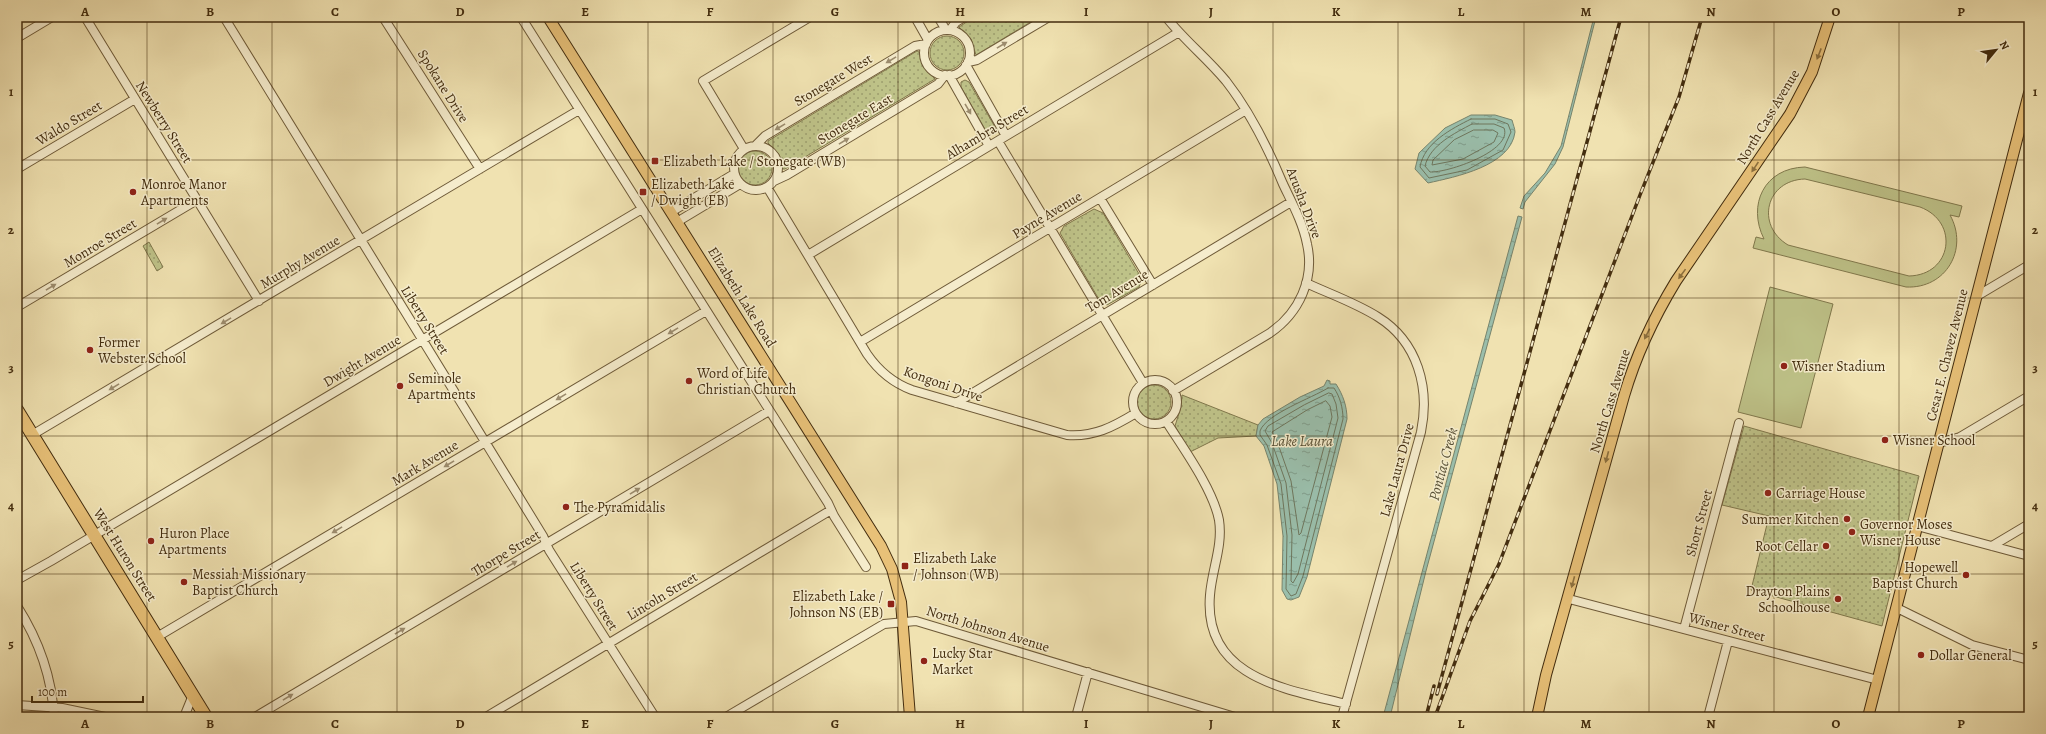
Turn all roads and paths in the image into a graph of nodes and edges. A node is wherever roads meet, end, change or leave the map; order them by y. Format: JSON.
{"nodes":[{"id":1,"x":52,"y":17,"type":"edge"},
{"id":2,"x":85,"y":17,"type":"edge"},
{"id":3,"x":224,"y":17,"type":"edge"},
{"id":4,"x":384,"y":17,"type":"edge"},
{"id":5,"x":521,"y":17,"type":"edge"},
{"id":6,"x":548,"y":17,"type":"edge"},
{"id":7,"x":810,"y":17,"type":"edge"},
{"id":8,"x":915,"y":17,"type":"edge"},
{"id":9,"x":938,"y":17,"type":"edge"},
{"id":10,"x":964,"y":17,"type":"edge"},
{"id":11,"x":1049,"y":17,"type":"edge"},
{"id":12,"x":1166,"y":17,"type":"edge"},
{"id":13,"x":1830,"y":17,"type":"edge"},
{"id":14,"x":948,"y":30,"type":"junction"},
{"id":15,"x":1179,"y":32,"type":"junction"},
{"id":16,"x":17,"y":38,"type":"edge"},
{"id":17,"x":927,"y":42,"type":"junction"},
{"id":18,"x":967,"y":64,"type":"junction"},
{"id":19,"x":947,"y":75,"type":"junction"},
{"id":20,"x":2029,"y":93,"type":"edge"},
{"id":21,"x":135,"y":99,"type":"junction"},
{"id":22,"x":2027,"y":107,"type":"edge"},
{"id":23,"x":579,"y":110,"type":"junction"},
{"id":24,"x":1246,"y":110,"type":"junction"},
{"id":25,"x":1006,"y":136,"type":"junction"},
{"id":26,"x":998,"y":141,"type":"junction"},
{"id":27,"x":756,"y":145,"type":"junction"},
{"id":28,"x":989,"y":146,"type":"junction"},
{"id":29,"x":744,"y":148,"type":"junction"},
{"id":30,"x":17,"y":169,"type":"edge"},
{"id":31,"x":480,"y":169,"type":"junction"},
{"id":32,"x":734,"y":174,"type":"junction"},
{"id":33,"x":774,"y":181,"type":"junction"},
{"id":34,"x":740,"y":184,"type":"junction"},
{"id":35,"x":767,"y":187,"type":"junction"},
{"id":36,"x":1100,"y":198,"type":"junction"},
{"id":37,"x":197,"y":200,"type":"junction"},
{"id":38,"x":1291,"y":202,"type":"junction"},
{"id":39,"x":642,"y":209,"type":"junction"},
{"id":40,"x":671,"y":212,"type":"junction"},
{"id":41,"x":677,"y":222,"type":"junction"},
{"id":42,"x":1050,"y":228,"type":"junction"},
{"id":43,"x":361,"y":240,"type":"junction"},
{"id":44,"x":808,"y":255,"type":"junction"},
{"id":45,"x":2029,"y":265,"type":"edge"},
{"id":46,"x":1306,"y":284,"type":"junction"},
{"id":47,"x":1153,"y":285,"type":"junction"},
{"id":48,"x":1977,"y":296,"type":"junction"},
{"id":49,"x":259,"y":301,"type":"junction"},
{"id":50,"x":17,"y":307,"type":"edge"},
{"id":51,"x":706,"y":310,"type":"junction"},
{"id":52,"x":1102,"y":315,"type":"junction"},
{"id":53,"x":422,"y":340,"type":"junction"},
{"id":54,"x":860,"y":342,"type":"junction"},
{"id":55,"x":1143,"y":383,"type":"junction"},
{"id":56,"x":1173,"y":391,"type":"junction"},
{"id":57,"x":2029,"y":396,"type":"edge"},
{"id":58,"x":956,"y":403,"type":"junction"},
{"id":59,"x":17,"y":410,"type":"edge"},
{"id":60,"x":769,"y":411,"type":"junction"},
{"id":61,"x":1136,"y":413,"type":"junction"},
{"id":62,"x":1166,"y":421,"type":"junction"},
{"id":63,"x":1739,"y":423,"type":"dead end"},
{"id":64,"x":32,"y":435,"type":"junction"},
{"id":65,"x":485,"y":442,"type":"junction"},
{"id":66,"x":1939,"y":443,"type":"junction"},
{"id":67,"x":831,"y":510,"type":"junction"},
{"id":68,"x":2029,"y":524,"type":"edge"},
{"id":69,"x":1917,"y":526,"type":"junction"},
{"id":70,"x":94,"y":535,"type":"junction"},
{"id":71,"x":546,"y":544,"type":"junction"},
{"id":72,"x":1992,"y":546,"type":"junction"},
{"id":73,"x":2029,"y":556,"type":"edge"},
{"id":74,"x":866,"y":567,"type":"dead end"},
{"id":75,"x":17,"y":580,"type":"edge"},
{"id":76,"x":1568,"y":599,"type":"junction"},
{"id":77,"x":17,"y":606,"type":"edge"},
{"id":78,"x":1896,"y":608,"type":"junction"},
{"id":79,"x":903,"y":621,"type":"junction"},
{"id":80,"x":1684,"y":629,"type":"junction"},
{"id":81,"x":157,"y":637,"type":"junction"},
{"id":82,"x":1728,"y":641,"type":"junction"},
{"id":83,"x":608,"y":644,"type":"junction"},
{"id":84,"x":2029,"y":660,"type":"edge"},
{"id":85,"x":1088,"y":672,"type":"junction"},
{"id":86,"x":1878,"y":680,"type":"junction"},
{"id":87,"x":193,"y":695,"type":"junction"},
{"id":88,"x":1346,"y":704,"type":"junction"},
{"id":89,"x":17,"y":705,"type":"edge"},
{"id":90,"x":54,"y":707,"type":"junction"},
{"id":91,"x":1220,"y":715,"type":"edge"},
{"id":92,"x":54,"y":717,"type":"edge"},
{"id":93,"x":105,"y":717,"type":"edge"},
{"id":94,"x":184,"y":717,"type":"edge"},
{"id":95,"x":206,"y":717,"type":"edge"},
{"id":96,"x":255,"y":717,"type":"edge"},
{"id":97,"x":486,"y":717,"type":"edge"},
{"id":98,"x":655,"y":717,"type":"edge"},
{"id":99,"x":726,"y":717,"type":"edge"},
{"id":100,"x":910,"y":717,"type":"edge"},
{"id":101,"x":1076,"y":717,"type":"edge"},
{"id":102,"x":1236,"y":717,"type":"edge"},
{"id":103,"x":1342,"y":717,"type":"edge"},
{"id":104,"x":1537,"y":717,"type":"edge"},
{"id":105,"x":1708,"y":717,"type":"edge"},
{"id":106,"x":1868,"y":717,"type":"edge"}],
"edges":[{"from":1,"to":16,"type":"street"},
{"from":2,"to":21,"type":"street","name":"Newberry Street"},
{"from":3,"to":43,"type":"street","name":"Liberty Street"},
{"from":4,"to":31,"type":"street","name":"Spokane Drive"},
{"from":5,"to":23,"type":"street"},
{"from":6,"to":40,"type":"main road","name":"Elizabeth Lake Road"},
{"from":7,"to":29,"type":"street"},
{"from":8,"to":17,"type":"street"},
{"from":9,"to":14,"type":"street"},
{"from":10,"to":14,"type":"street"},
{"from":18,"to":11,"type":"street","one_way":true},
{"from":12,"to":15,"type":"street","name":"Arusha Drive"},
{"from":13,"to":76,"type":"main road","name":"North Cass Avenue","one_way":true},
{"from":14,"to":17,"type":"street"},
{"from":14,"to":18,"type":"street"},
{"from":15,"to":24,"type":"street","name":"Arusha Drive"},
{"from":15,"to":25,"type":"street","name":"Alhambra Street"},
{"from":17,"to":19,"type":"street"},
{"from":17,"to":27,"type":"street","name":"Stonegate West","one_way":true},
{"from":18,"to":19,"type":"street"},
{"from":18,"to":25,"type":"street"},
{"from":19,"to":28,"type":"street","one_way":true},
{"from":33,"to":19,"type":"street","name":"Stonegate East","one_way":true},
{"from":20,"to":22,"type":"main road","name":"Cesar E. Chavez Avenue"},
{"from":21,"to":30,"type":"street","name":"Waldo Street"},
{"from":21,"to":37,"type":"street","name":"Newberry Street"},
{"from":22,"to":48,"type":"main road","name":"Cesar E. Chavez Avenue"},
{"from":23,"to":31,"type":"street","name":"Murphy Avenue"},
{"from":23,"to":39,"type":"street"},
{"from":24,"to":36,"type":"street","name":"Payne Avenue"},
{"from":24,"to":38,"type":"street","name":"Arusha Drive"},
{"from":25,"to":26,"type":"street","name":"Alhambra Street"},
{"from":26,"to":28,"type":"street","name":"Alhambra Street"},
{"from":26,"to":42,"type":"street"},
{"from":27,"to":29,"type":"street"},
{"from":27,"to":33,"type":"street"},
{"from":28,"to":44,"type":"street","name":"Alhambra Street"},
{"from":29,"to":32,"type":"street"},
{"from":31,"to":43,"type":"street","name":"Murphy Avenue"},
{"from":32,"to":34,"type":"street"},
{"from":32,"to":40,"type":"street"},
{"from":33,"to":35,"type":"street"},
{"from":34,"to":35,"type":"street"},
{"from":34,"to":41,"type":"street"},
{"from":35,"to":44,"type":"street","name":"Kongoni Drive"},
{"from":36,"to":42,"type":"street","name":"Payne Avenue"},
{"from":36,"to":47,"type":"street"},
{"from":37,"to":49,"type":"street","name":"Newberry Street"},
{"from":50,"to":37,"type":"street","name":"Monroe Street","one_way":true},
{"from":38,"to":46,"type":"street","name":"Arusha Drive"},
{"from":38,"to":47,"type":"street","name":"Tom Avenue"},
{"from":39,"to":51,"type":"street"},
{"from":39,"to":53,"type":"street","name":"Dwight Avenue"},
{"from":40,"to":41,"type":"main road","name":"Elizabeth Lake Road"},
{"from":41,"to":79,"type":"main road","name":"Elizabeth Lake Road"},
{"from":42,"to":52,"type":"street"},
{"from":42,"to":54,"type":"street","name":"Payne Avenue"},
{"from":43,"to":49,"type":"street","name":"Murphy Avenue"},
{"from":43,"to":53,"type":"street","name":"Liberty Street"},
{"from":44,"to":54,"type":"street","name":"Kongoni Drive"},
{"from":45,"to":48,"type":"street"},
{"from":46,"to":56,"type":"street","name":"Arusha Drive"},
{"from":46,"to":88,"type":"street","name":"Lake Laura Drive"},
{"from":47,"to":52,"type":"street","name":"Tom Avenue"},
{"from":48,"to":66,"type":"main road","name":"Cesar E. Chavez Avenue"},
{"from":49,"to":64,"type":"street","name":"Murphy Avenue","one_way":true},
{"from":51,"to":60,"type":"street"},
{"from":51,"to":65,"type":"street","name":"Mark Avenue","one_way":true},
{"from":52,"to":55,"type":"street"},
{"from":52,"to":58,"type":"street","name":"Tom Avenue"},
{"from":53,"to":65,"type":"street","name":"Liberty Street"},
{"from":53,"to":70,"type":"street","name":"Dwight Avenue"},
{"from":54,"to":58,"type":"street","name":"Kongoni Drive"},
{"from":55,"to":56,"type":"street"},
{"from":55,"to":61,"type":"street"},
{"from":56,"to":62,"type":"street"},
{"from":57,"to":66,"type":"street"},
{"from":58,"to":61,"type":"street","name":"Kongoni Drive"},
{"from":59,"to":64,"type":"highway","name":"West Huron Street"},
{"from":60,"to":67,"type":"street"},
{"from":71,"to":60,"type":"street","name":"Thorpe Street","one_way":true},
{"from":61,"to":62,"type":"street"},
{"from":62,"to":88,"type":"street"},
{"from":63,"to":80,"type":"street","name":"Short Street"},
{"from":64,"to":70,"type":"highway","name":"West Huron Street"},
{"from":65,"to":71,"type":"street","name":"Liberty Street"},
{"from":65,"to":81,"type":"street","name":"Mark Avenue","one_way":true},
{"from":66,"to":69,"type":"main road","name":"Cesar E. Chavez Avenue"},
{"from":67,"to":74,"type":"street"},
{"from":67,"to":83,"type":"street","name":"Lincoln Street"},
{"from":68,"to":72,"type":"street"},
{"from":69,"to":72,"type":"street"},
{"from":69,"to":78,"type":"main road","name":"Cesar E. Chavez Avenue"},
{"from":70,"to":75,"type":"street","name":"Dwight Avenue"},
{"from":70,"to":81,"type":"highway","name":"West Huron Street"},
{"from":71,"to":83,"type":"street","name":"Liberty Street"},
{"from":96,"to":71,"type":"street","name":"Thorpe Street","one_way":true},
{"from":72,"to":73,"type":"street"},
{"from":76,"to":80,"type":"street","name":"Wisner Street"},
{"from":76,"to":104,"type":"main road","name":"North Cass Avenue"},
{"from":77,"to":90,"type":"street"},
{"from":78,"to":84,"type":"street"},
{"from":78,"to":86,"type":"main road","name":"Cesar E. Chavez Avenue"},
{"from":79,"to":85,"type":"street","name":"North Johnson Avenue"},
{"from":79,"to":99,"type":"street","name":"North Johnson Avenue"},
{"from":79,"to":100,"type":"main road","name":"Elizabeth Lake Road"},
{"from":80,"to":82,"type":"street","name":"Wisner Street"},
{"from":81,"to":87,"type":"highway","name":"West Huron Street"},
{"from":82,"to":86,"type":"street","name":"Wisner Street"},
{"from":82,"to":105,"type":"street"},
{"from":83,"to":97,"type":"street","name":"Lincoln Street"},
{"from":83,"to":98,"type":"street","name":"Liberty Street"},
{"from":85,"to":91,"type":"street","name":"North Johnson Avenue"},
{"from":85,"to":101,"type":"street"},
{"from":86,"to":106,"type":"main road","name":"Cesar E. Chavez Avenue"},
{"from":87,"to":94,"type":"street"},
{"from":87,"to":95,"type":"highway","name":"West Huron Street"},
{"from":88,"to":103,"type":"street","name":"Lake Laura Drive"},
{"from":89,"to":90,"type":"street"},
{"from":90,"to":92,"type":"street"},
{"from":90,"to":93,"type":"street"},
{"from":91,"to":102,"type":"street","name":"North Johnson Avenue"}]}
